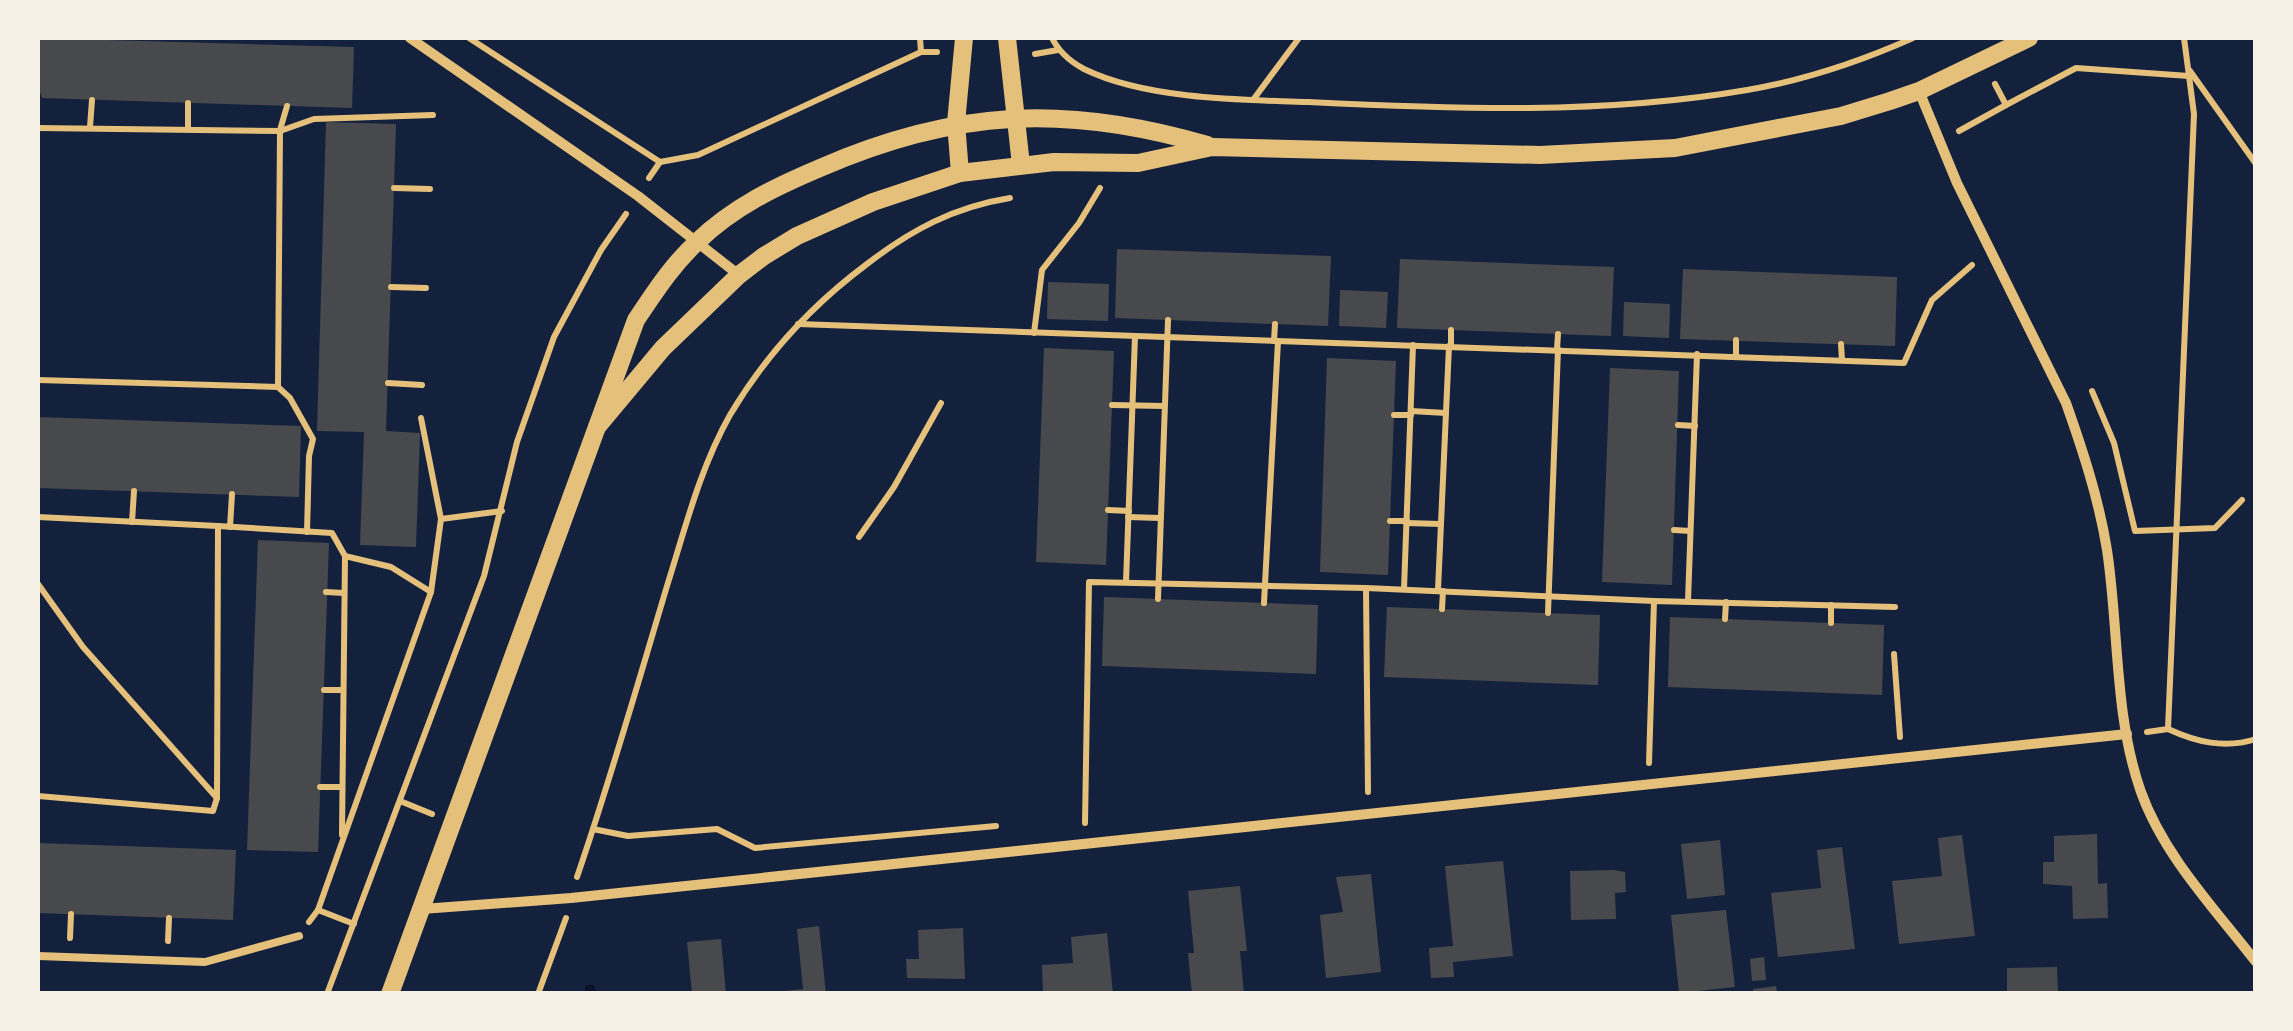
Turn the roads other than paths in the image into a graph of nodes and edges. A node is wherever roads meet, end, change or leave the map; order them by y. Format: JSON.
{"nodes":[{"id":1,"x":410,"y":38,"type":"edge"},
{"id":2,"x":964,"y":38,"type":"edge"},
{"id":3,"x":1006,"y":38,"type":"edge"},
{"id":4,"x":2028,"y":38,"type":"edge"},
{"id":5,"x":1919,"y":91,"type":"junction"},
{"id":6,"x":1017,"y":117,"type":"junction"},
{"id":7,"x":956,"y":124,"type":"junction"},
{"id":8,"x":1212,"y":147,"type":"junction"},
{"id":9,"x":1021,"y":165,"type":"junction"},
{"id":10,"x":960,"y":173,"type":"junction"},
{"id":11,"x":697,"y":242,"type":"junction"},
{"id":12,"x":739,"y":274,"type":"junction"},
{"id":13,"x":597,"y":427,"type":"junction"},
{"id":14,"x":2127,"y":734,"type":"junction"},
{"id":15,"x":422,"y":908,"type":"junction"},
{"id":16,"x":298,"y":936,"type":"road end"},
{"id":17,"x":38,"y":956,"type":"edge"},
{"id":18,"x":2256,"y":962,"type":"edge"},
{"id":19,"x":390,"y":994,"type":"edge"}],
"edges":[{"from":1,"to":11,"type":"street"},
{"from":2,"to":7,"type":"street"},
{"from":3,"to":6,"type":"street"},
{"from":4,"to":5,"type":"street"},
{"from":5,"to":8,"type":"street"},
{"from":5,"to":14,"type":"street"},
{"from":6,"to":7,"type":"street"},
{"from":6,"to":8,"type":"street"},
{"from":6,"to":9,"type":"street"},
{"from":7,"to":10,"type":"street"},
{"from":7,"to":11,"type":"street"},
{"from":8,"to":9,"type":"street"},
{"from":9,"to":10,"type":"street"},
{"from":10,"to":12,"type":"street"},
{"from":11,"to":12,"type":"street"},
{"from":11,"to":13,"type":"street"},
{"from":12,"to":13,"type":"street"},
{"from":13,"to":15,"type":"street"},
{"from":14,"to":15,"type":"street"},
{"from":14,"to":18,"type":"street"},
{"from":15,"to":19,"type":"street"},
{"from":16,"to":17,"type":"lane"}]}
